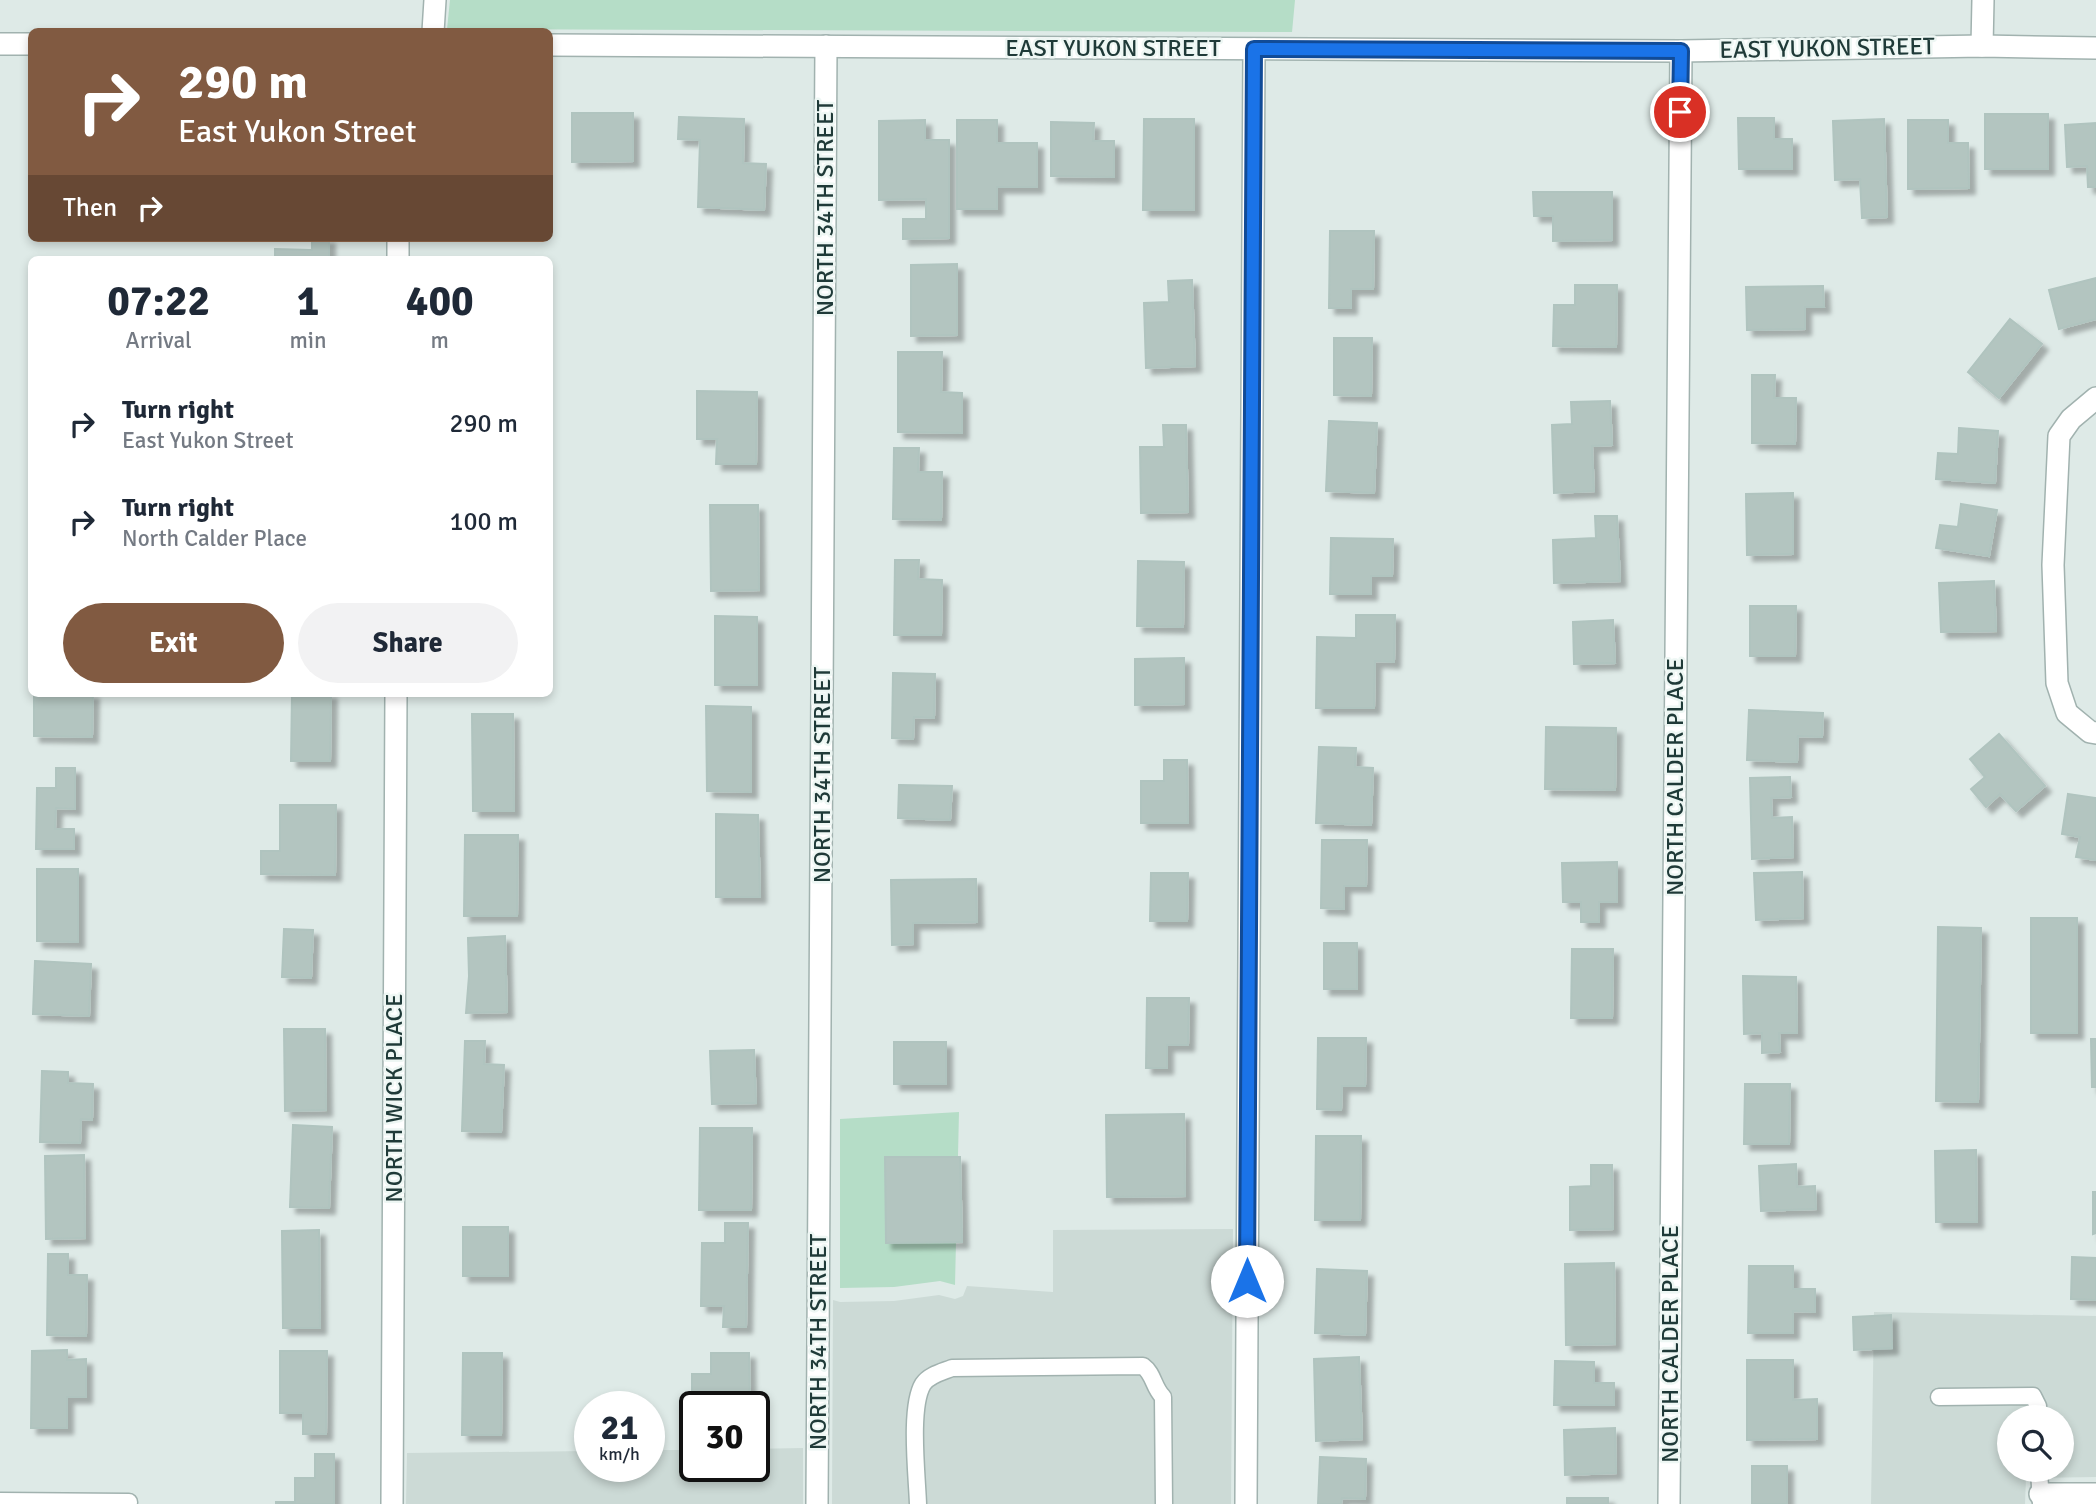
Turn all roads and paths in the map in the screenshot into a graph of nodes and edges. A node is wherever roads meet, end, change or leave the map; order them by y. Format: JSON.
{"nodes":[{"id":1,"x":435,"y":0,"type":"edge"},
{"id":2,"x":1983,"y":0,"type":"edge"},
{"id":3,"x":433,"y":28,"type":"edge"},
{"id":4,"x":0,"y":44,"type":"edge"},
{"id":5,"x":28,"y":44,"type":"edge"},
{"id":6,"x":553,"y":45,"type":"edge"},
{"id":7,"x":826,"y":46,"type":"junction"},
{"id":8,"x":1982,"y":46,"type":"junction"},
{"id":9,"x":2096,"y":48,"type":"edge"},
{"id":10,"x":1254,"y":49,"type":"junction"},
{"id":11,"x":1681,"y":51,"type":"junction"},
{"id":12,"x":2096,"y":398,"type":"edge"},
{"id":13,"x":396,"y":697,"type":"edge"},
{"id":14,"x":2096,"y":733,"type":"edge"},
{"id":15,"x":1939,"y":1396,"type":"dead end"},
{"id":16,"x":2038,"y":1405,"type":"edge"},
{"id":17,"x":2096,"y":1494,"type":"edge"},
{"id":18,"x":2040,"y":1499,"type":"edge"},
{"id":19,"x":0,"y":1501,"type":"edge"},
{"id":20,"x":129,"y":1502,"type":"dead end"},
{"id":21,"x":34,"y":1503,"type":"edge"},
{"id":22,"x":392,"y":1504,"type":"edge"},
{"id":23,"x":817,"y":1504,"type":"edge"},
{"id":24,"x":918,"y":1504,"type":"edge"},
{"id":25,"x":1164,"y":1504,"type":"edge"},
{"id":26,"x":1246,"y":1504,"type":"edge"},
{"id":27,"x":1669,"y":1504,"type":"edge"}],
"edges":[{"from":1,"to":3,"type":"street"},
{"from":2,"to":8,"type":"street"},
{"from":4,"to":5,"type":"street"},
{"from":6,"to":7,"type":"street","name":"EAST YUKON STREET"},
{"from":7,"to":10,"type":"street","name":"EAST YUKON STREET"},
{"from":7,"to":23,"type":"street","name":"NORTH 34TH STREET"},
{"from":8,"to":9,"type":"street","name":"EAST YUKON STREET"},
{"from":8,"to":11,"type":"street","name":"EAST YUKON STREET"},
{"from":10,"to":11,"type":"street","name":"EAST YUKON STREET"},
{"from":10,"to":26,"type":"street"},
{"from":11,"to":27,"type":"street","name":"NORTH CALDER PLACE"},
{"from":12,"to":14,"type":"street"},
{"from":13,"to":22,"type":"street","name":"NORTH WICK PLACE"},
{"from":15,"to":16,"type":"lane"},
{"from":17,"to":18,"type":"street"},
{"from":19,"to":21,"type":"lane"},
{"from":20,"to":21,"type":"lane"},
{"from":24,"to":25,"type":"lane"}]}
